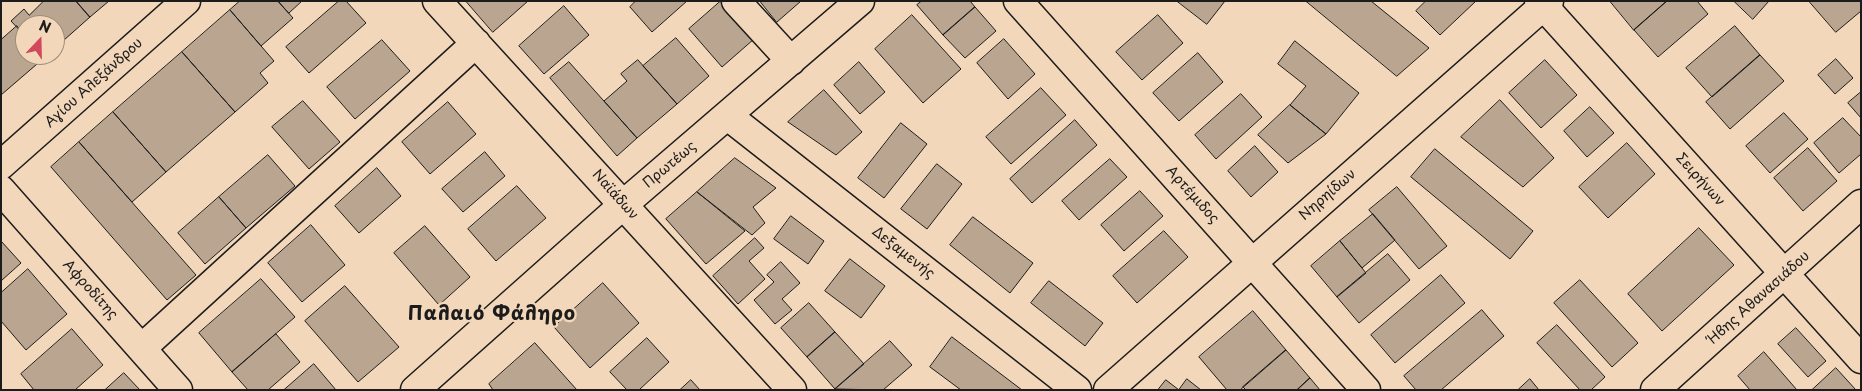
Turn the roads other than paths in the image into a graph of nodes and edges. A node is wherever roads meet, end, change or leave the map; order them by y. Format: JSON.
{"nodes":[{"id":1,"x":186,"y":1,"type":"edge"},
{"id":2,"x":437,"y":1,"type":"edge"},
{"id":3,"x":736,"y":1,"type":"edge"},
{"id":4,"x":860,"y":1,"type":"edge"},
{"id":5,"x":1018,"y":1,"type":"edge"},
{"id":6,"x":1544,"y":3,"type":"edge"},
{"id":7,"x":476,"y":43,"type":"junction"},
{"id":8,"x":792,"y":61,"type":"junction"},
{"id":9,"x":728,"y":116,"type":"junction"},
{"id":10,"x":1,"y":165,"type":"edge"},
{"id":11,"x":1,"y":190,"type":"edge"},
{"id":12,"x":1861,"y":204,"type":"edge"},
{"id":13,"x":623,"y":205,"type":"junction"},
{"id":14,"x":1252,"y":263,"type":"junction"},
{"id":15,"x":1784,"y":274,"type":"junction"},
{"id":16,"x":142,"y":348,"type":"junction"},
{"id":17,"x":1861,"y":359,"type":"edge"},
{"id":18,"x":178,"y":390,"type":"edge"},
{"id":19,"x":415,"y":390,"type":"edge"},
{"id":20,"x":792,"y":390,"type":"edge"},
{"id":21,"x":1078,"y":390,"type":"edge"},
{"id":22,"x":1108,"y":390,"type":"edge"},
{"id":23,"x":1366,"y":390,"type":"edge"},
{"id":24,"x":1655,"y":390,"type":"edge"}],
"edges":[{"from":1,"to":10,"type":"street","name":"Αγίου Αλεξάνδρου"},
{"from":2,"to":7,"type":"street","name":"Ναϊάδων"},
{"from":3,"to":8,"type":"street"},
{"from":4,"to":8,"type":"street","name":"Πρωτέως"},
{"from":5,"to":14,"type":"street","name":"Αρτέμιδος"},
{"from":6,"to":14,"type":"street","name":"Νηρηίδων"},
{"from":6,"to":15,"type":"street","name":"Σειρήνων"},
{"from":7,"to":13,"type":"street","name":"Ναϊάδων"},
{"from":7,"to":16,"type":"street"},
{"from":8,"to":9,"type":"street","name":"Πρωτέως"},
{"from":9,"to":13,"type":"street","name":"Πρωτέως"},
{"from":9,"to":21,"type":"street","name":"Δεξαμενής"},
{"from":11,"to":16,"type":"street","name":"Αφροδίτης"},
{"from":12,"to":15,"type":"street","name":"Ήβης Αθανασιάδου"},
{"from":13,"to":19,"type":"street","name":"Πρωτέως"},
{"from":13,"to":20,"type":"street","name":"Ναϊάδων"},
{"from":14,"to":22,"type":"street","name":"Νηρηίδων"},
{"from":14,"to":23,"type":"street","name":"Αρτέμιδος"},
{"from":15,"to":17,"type":"street","name":"Σειρήνων"},
{"from":15,"to":24,"type":"street","name":"Ήβης Αθανασιάδου"},
{"from":16,"to":18,"type":"street","name":"Αφροδίτης"}]}
